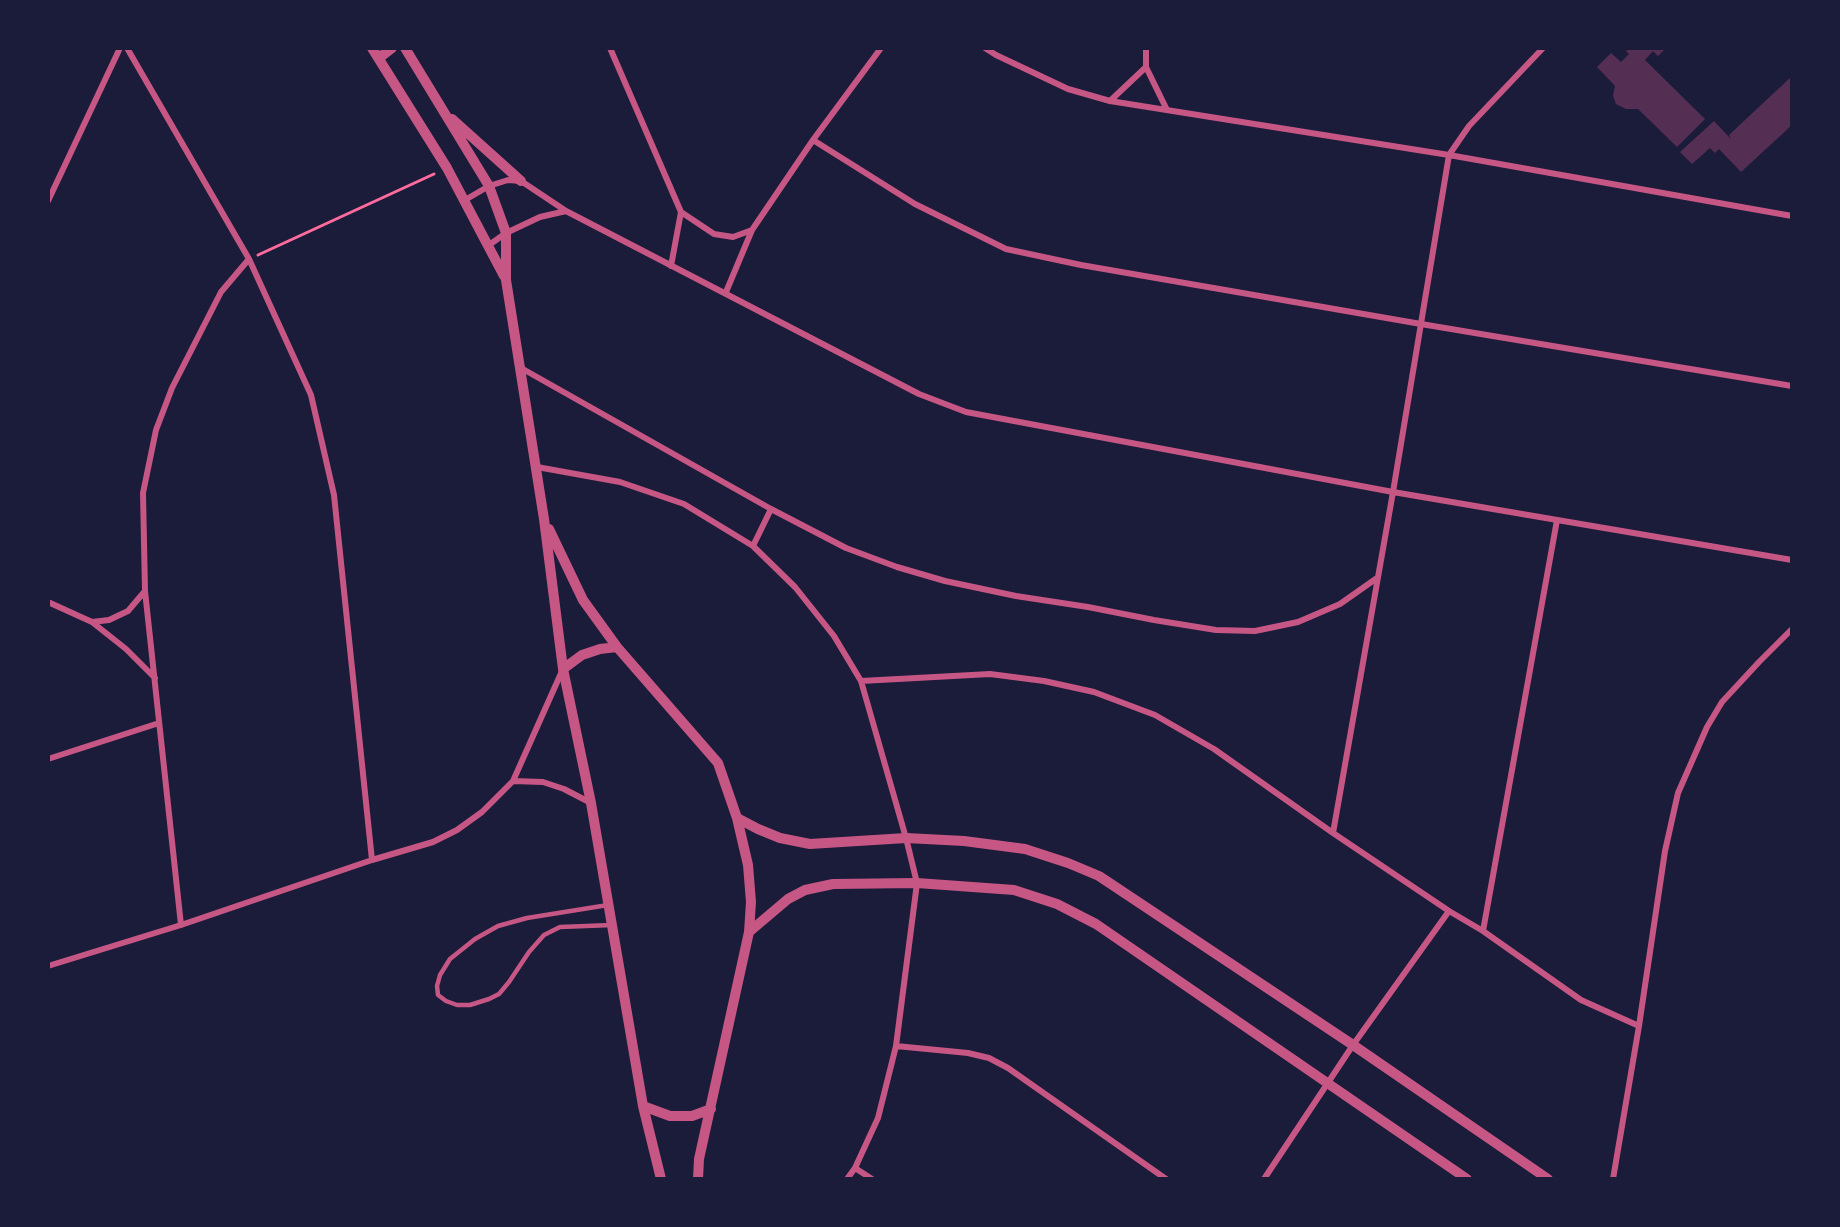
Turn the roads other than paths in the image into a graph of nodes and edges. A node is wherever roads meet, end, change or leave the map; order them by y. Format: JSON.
{"nodes":[{"id":1,"x":120,"y":48,"type":"edge"},
{"id":2,"x":127,"y":48,"type":"edge"},
{"id":3,"x":372,"y":48,"type":"edge"},
{"id":4,"x":392,"y":48,"type":"edge"},
{"id":5,"x":405,"y":48,"type":"edge"},
{"id":6,"x":610,"y":48,"type":"edge"},
{"id":7,"x":880,"y":48,"type":"edge"},
{"id":8,"x":986,"y":48,"type":"edge"},
{"id":9,"x":1146,"y":48,"type":"edge"},
{"id":10,"x":1543,"y":48,"type":"edge"},
{"id":11,"x":379,"y":58,"type":"junction"},
{"id":12,"x":1146,"y":67,"type":"junction"},
{"id":13,"x":1110,"y":100,"type":"junction"},
{"id":14,"x":442,"y":109,"type":"junction"},
{"id":15,"x":1167,"y":110,"type":"junction"},
{"id":16,"x":813,"y":140,"type":"junction"},
{"id":17,"x":1449,"y":155,"type":"junction"},
{"id":18,"x":521,"y":181,"type":"junction"},
{"id":19,"x":489,"y":186,"type":"junction"},
{"id":20,"x":465,"y":200,"type":"junction"},
{"id":21,"x":48,"y":201,"type":"edge"},
{"id":22,"x":566,"y":211,"type":"junction"},
{"id":23,"x":681,"y":212,"type":"junction"},
{"id":24,"x":1792,"y":216,"type":"edge"},
{"id":25,"x":752,"y":230,"type":"junction"},
{"id":26,"x":506,"y":234,"type":"junction"},
{"id":27,"x":489,"y":245,"type":"junction"},
{"id":28,"x":249,"y":259,"type":"junction"},
{"id":29,"x":671,"y":266,"type":"junction"},
{"id":30,"x":506,"y":280,"type":"junction"},
{"id":31,"x":726,"y":292,"type":"junction"},
{"id":32,"x":1421,"y":324,"type":"junction"},
{"id":33,"x":521,"y":368,"type":"junction"},
{"id":34,"x":1792,"y":386,"type":"edge"},
{"id":35,"x":537,"y":467,"type":"junction"},
{"id":36,"x":1393,"y":492,"type":"junction"},
{"id":37,"x":771,"y":509,"type":"junction"},
{"id":38,"x":544,"y":519,"type":"junction"},
{"id":39,"x":1557,"y":520,"type":"junction"},
{"id":40,"x":753,"y":546,"type":"junction"},
{"id":41,"x":1792,"y":560,"type":"edge"},
{"id":42,"x":1377,"y":578,"type":"junction"},
{"id":43,"x":145,"y":591,"type":"junction"},
{"id":44,"x":48,"y":602,"type":"edge"},
{"id":45,"x":92,"y":622,"type":"junction"},
{"id":46,"x":1792,"y":629,"type":"edge"},
{"id":47,"x":617,"y":647,"type":"junction"},
{"id":48,"x":563,"y":669,"type":"junction"},
{"id":49,"x":155,"y":679,"type":"junction"},
{"id":50,"x":861,"y":681,"type":"junction"},
{"id":51,"x":159,"y":723,"type":"junction"},
{"id":52,"x":48,"y":759,"type":"edge"},
{"id":53,"x":513,"y":781,"type":"junction"},
{"id":54,"x":591,"y":803,"type":"junction"},
{"id":55,"x":737,"y":818,"type":"junction"},
{"id":56,"x":1333,"y":833,"type":"junction"},
{"id":57,"x":906,"y":838,"type":"junction"},
{"id":58,"x":372,"y":860,"type":"junction"},
{"id":59,"x":917,"y":883,"type":"junction"},
{"id":60,"x":609,"y":905,"type":"junction"},
{"id":61,"x":1449,"y":911,"type":"junction"},
{"id":62,"x":612,"y":925,"type":"junction"},
{"id":63,"x":181,"y":926,"type":"junction"},
{"id":64,"x":1483,"y":931,"type":"junction"},
{"id":65,"x":749,"y":932,"type":"junction"},
{"id":66,"x":48,"y":966,"type":"edge"},
{"id":67,"x":1639,"y":1026,"type":"junction"},
{"id":68,"x":896,"y":1046,"type":"junction"},
{"id":69,"x":1353,"y":1046,"type":"junction"},
{"id":70,"x":1328,"y":1083,"type":"junction"},
{"id":71,"x":643,"y":1106,"type":"junction"},
{"id":72,"x":711,"y":1109,"type":"junction"},
{"id":73,"x":855,"y":1168,"type":"junction"},
{"id":74,"x":661,"y":1179,"type":"edge"},
{"id":75,"x":698,"y":1179,"type":"edge"},
{"id":76,"x":847,"y":1179,"type":"edge"},
{"id":77,"x":872,"y":1179,"type":"edge"},
{"id":78,"x":1166,"y":1179,"type":"edge"},
{"id":79,"x":1264,"y":1179,"type":"edge"},
{"id":80,"x":1467,"y":1179,"type":"edge"},
{"id":81,"x":1548,"y":1179,"type":"edge"},
{"id":82,"x":1612,"y":1179,"type":"edge"}],
"edges":[{"from":1,"to":21,"type":"street"},
{"from":2,"to":28,"type":"street"},
{"from":3,"to":11,"type":"street"},
{"from":4,"to":11,"type":"street"},
{"from":5,"to":14,"type":"street"},
{"from":6,"to":23,"type":"street"},
{"from":7,"to":16,"type":"street"},
{"from":8,"to":13,"type":"street"},
{"from":9,"to":12,"type":"street"},
{"from":10,"to":17,"type":"street"},
{"from":11,"to":20,"type":"street"},
{"from":12,"to":13,"type":"street"},
{"from":12,"to":15,"type":"street"},
{"from":13,"to":15,"type":"street"},
{"from":14,"to":18,"type":"street"},
{"from":14,"to":19,"type":"street"},
{"from":15,"to":17,"type":"street"},
{"from":16,"to":25,"type":"street"},
{"from":16,"to":32,"type":"street"},
{"from":17,"to":24,"type":"street"},
{"from":17,"to":32,"type":"street"},
{"from":18,"to":19,"type":"street"},
{"from":18,"to":22,"type":"street"},
{"from":19,"to":20,"type":"street"},
{"from":19,"to":26,"type":"street"},
{"from":20,"to":27,"type":"street"},
{"from":22,"to":26,"type":"street"},
{"from":22,"to":29,"type":"street"},
{"from":23,"to":25,"type":"street"},
{"from":23,"to":29,"type":"street"},
{"from":25,"to":31,"type":"street"},
{"from":26,"to":27,"type":"street"},
{"from":26,"to":30,"type":"street"},
{"from":27,"to":30,"type":"street"},
{"from":28,"to":43,"type":"street"},
{"from":28,"to":58,"type":"street"},
{"from":29,"to":31,"type":"street"},
{"from":30,"to":33,"type":"street"},
{"from":31,"to":36,"type":"street"},
{"from":32,"to":34,"type":"street"},
{"from":32,"to":36,"type":"street"},
{"from":33,"to":35,"type":"street"},
{"from":33,"to":37,"type":"street"},
{"from":35,"to":38,"type":"street"},
{"from":35,"to":40,"type":"street"},
{"from":36,"to":39,"type":"street"},
{"from":36,"to":42,"type":"street"},
{"from":37,"to":40,"type":"street"},
{"from":37,"to":42,"type":"street"},
{"from":38,"to":47,"type":"street"},
{"from":38,"to":48,"type":"street"},
{"from":39,"to":41,"type":"street"},
{"from":39,"to":64,"type":"street"},
{"from":40,"to":50,"type":"street"},
{"from":42,"to":56,"type":"street"},
{"from":43,"to":45,"type":"street"},
{"from":43,"to":49,"type":"street"},
{"from":44,"to":45,"type":"street"},
{"from":45,"to":49,"type":"street"},
{"from":46,"to":67,"type":"street"},
{"from":47,"to":48,"type":"street"},
{"from":47,"to":55,"type":"street"},
{"from":48,"to":53,"type":"street"},
{"from":48,"to":54,"type":"street"},
{"from":49,"to":51,"type":"street"},
{"from":50,"to":56,"type":"street"},
{"from":50,"to":57,"type":"street"},
{"from":51,"to":52,"type":"street"},
{"from":51,"to":63,"type":"street"},
{"from":53,"to":54,"type":"street"},
{"from":53,"to":58,"type":"street"},
{"from":54,"to":60,"type":"street"},
{"from":55,"to":57,"type":"street"},
{"from":55,"to":65,"type":"street"},
{"from":56,"to":61,"type":"street"},
{"from":57,"to":59,"type":"street"},
{"from":57,"to":69,"type":"street"},
{"from":58,"to":63,"type":"street"},
{"from":59,"to":65,"type":"street"},
{"from":59,"to":68,"type":"street"},
{"from":59,"to":70,"type":"street"},
{"from":60,"to":62,"type":"street"},
{"from":60,"to":62,"type":"lane"},
{"from":61,"to":64,"type":"street"},
{"from":61,"to":69,"type":"street"},
{"from":62,"to":71,"type":"street"},
{"from":63,"to":66,"type":"street"},
{"from":64,"to":67,"type":"street"},
{"from":65,"to":72,"type":"street"},
{"from":67,"to":82,"type":"street"},
{"from":68,"to":73,"type":"street"},
{"from":68,"to":78,"type":"street"},
{"from":69,"to":70,"type":"street"},
{"from":69,"to":81,"type":"street"},
{"from":70,"to":79,"type":"street"},
{"from":70,"to":80,"type":"street"},
{"from":71,"to":72,"type":"street"},
{"from":71,"to":74,"type":"street"},
{"from":72,"to":75,"type":"street"},
{"from":73,"to":76,"type":"street"},
{"from":73,"to":77,"type":"street"}]}
